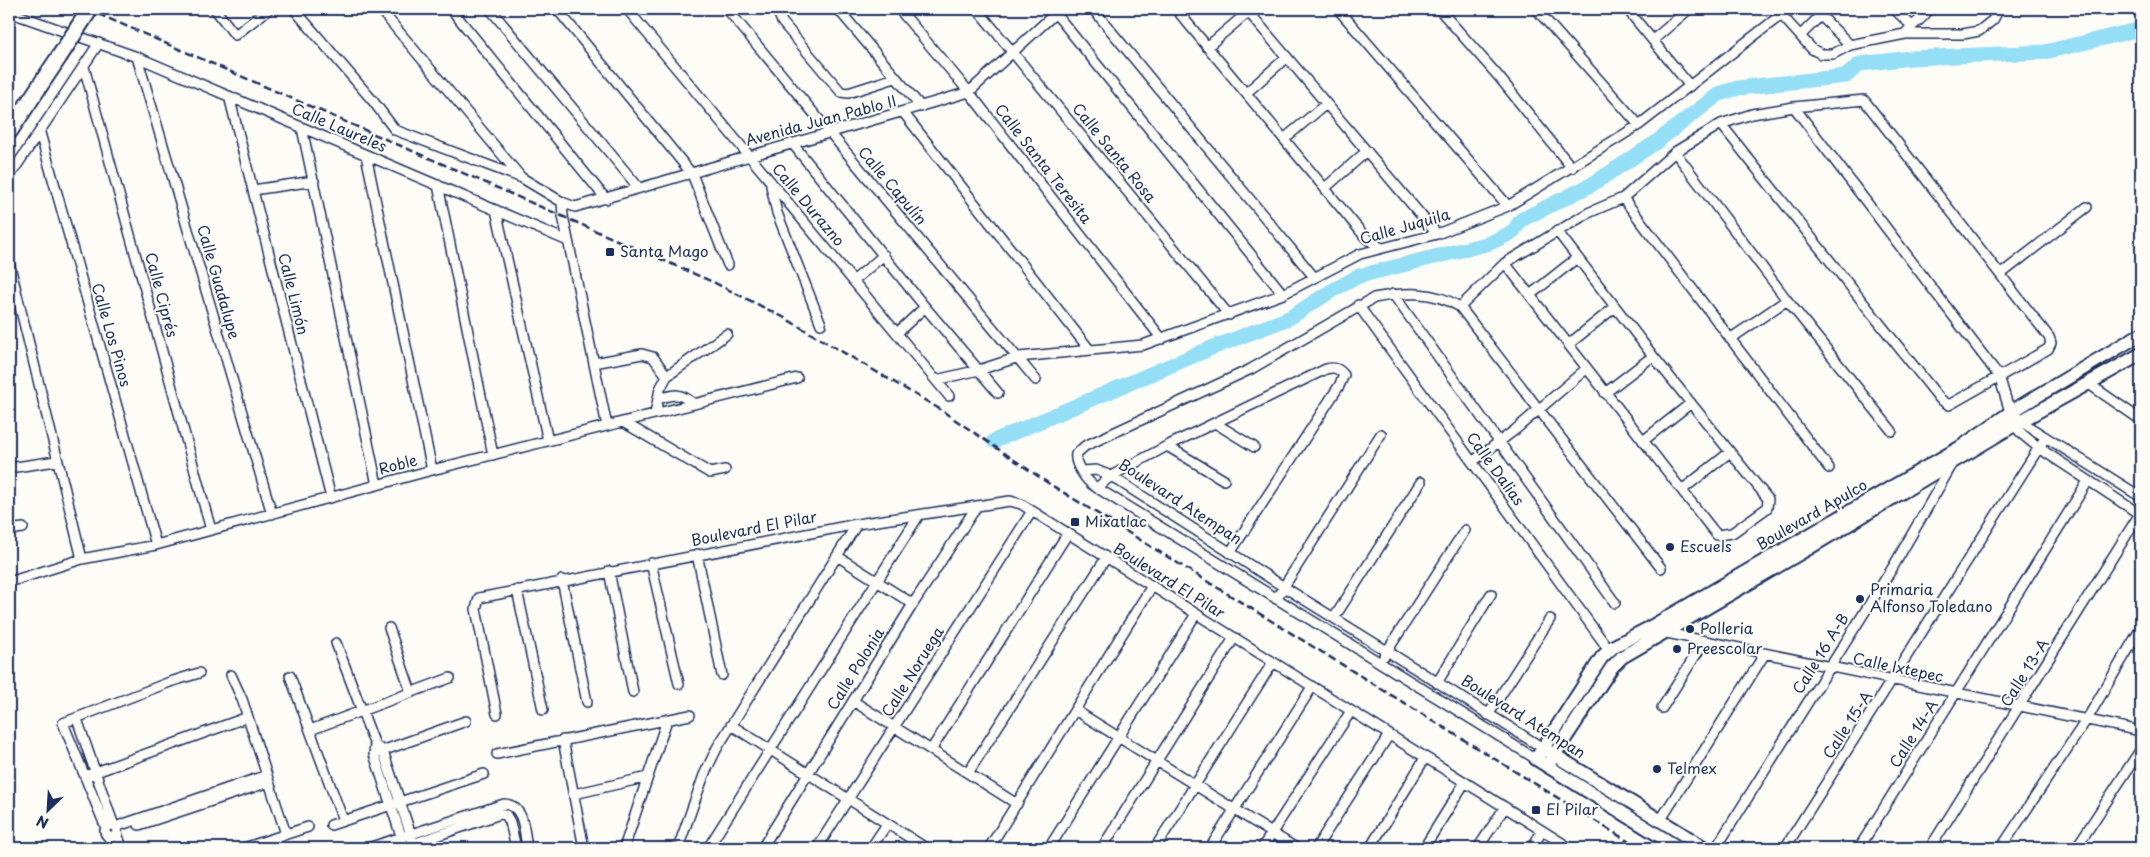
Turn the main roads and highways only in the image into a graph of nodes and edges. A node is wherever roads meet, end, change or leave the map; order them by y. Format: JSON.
{"nodes":[{"id":1,"x":90,"y":9,"type":"edge"},
{"id":2,"x":9,"y":132,"type":"edge"}],
"edges":[{"from":1,"to":2,"type":"highway","bridge":true}]}
